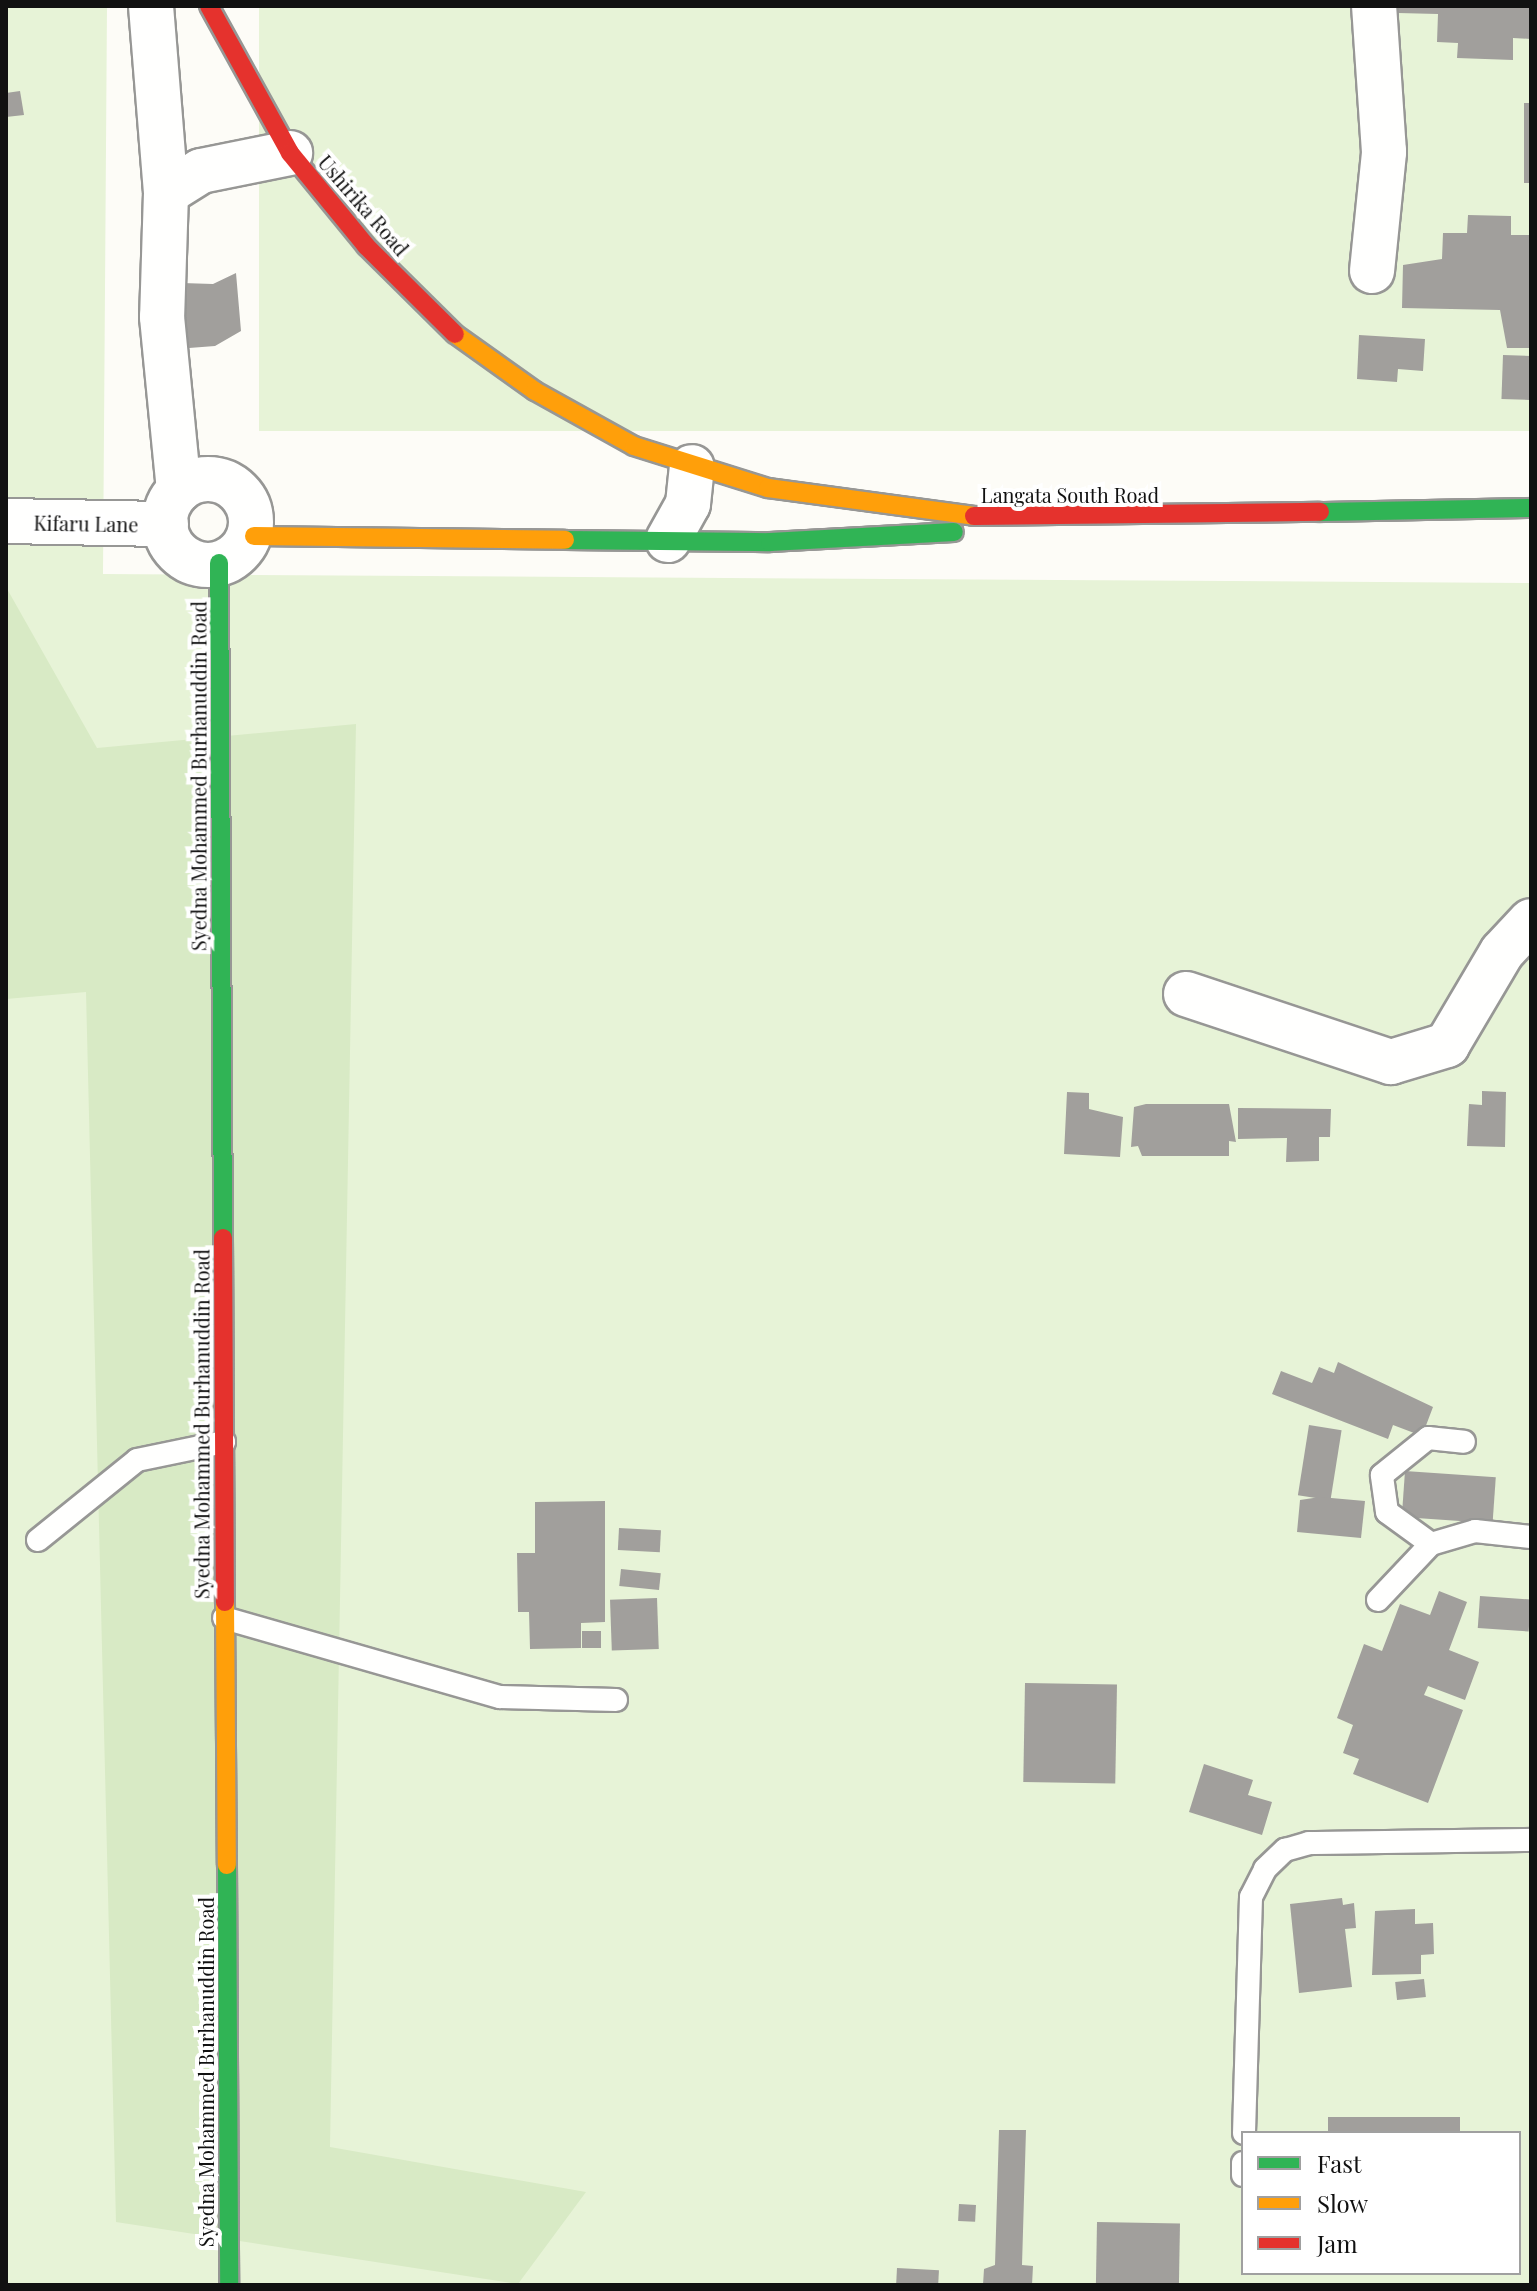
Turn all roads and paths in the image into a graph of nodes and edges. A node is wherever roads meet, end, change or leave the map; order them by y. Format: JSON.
{"nodes":[{"id":1,"x":151,"y":6,"type":"edge"},
{"id":2,"x":209,"y":6,"type":"edge"},
{"id":3,"x":1374,"y":6,"type":"edge"},
{"id":4,"x":290,"y":153,"type":"junction"},
{"id":5,"x":166,"y":193,"type":"junction"},
{"id":6,"x":1372,"y":271,"type":"dead end"},
{"id":7,"x":535,"y":391,"type":"joint"},
{"id":8,"x":692,"y":467,"type":"junction"},
{"id":9,"x":172,"y":507,"type":"junction"},
{"id":10,"x":1531,"y":508,"type":"edge"},
{"id":11,"x":994,"y":519,"type":"junction"},
{"id":12,"x":6,"y":521,"type":"edge"},
{"id":13,"x":254,"y":536,"type":"junction"},
{"id":14,"x":668,"y":540,"type":"junction"},
{"id":15,"x":219,"y":563,"type":"junction"},
{"id":16,"x":1531,"y":921,"type":"edge"},
{"id":17,"x":1186,"y":994,"type":"dead end"},
{"id":18,"x":224,"y":1442,"type":"junction"},
{"id":19,"x":1464,"y":1442,"type":"dead end"},
{"id":20,"x":1531,"y":1537,"type":"edge"},
{"id":21,"x":38,"y":1540,"type":"dead end"},
{"id":22,"x":1431,"y":1544,"type":"junction"},
{"id":23,"x":1378,"y":1600,"type":"dead end"},
{"id":24,"x":224,"y":1618,"type":"junction"},
{"id":25,"x":616,"y":1700,"type":"dead end"},
{"id":26,"x":1531,"y":1840,"type":"edge"},
{"id":27,"x":1244,"y":2131,"type":"edge"},
{"id":28,"x":229,"y":2285,"type":"edge"}],
"edges":[{"from":1,"to":5,"type":"street"},
{"from":2,"to":4,"type":"street","name":"Ushirika Road"},
{"from":3,"to":6,"type":"street"},
{"from":4,"to":5,"type":"street"},
{"from":4,"to":7,"type":"street","name":"Ushirika Road"},
{"from":5,"to":9,"type":"street"},
{"from":7,"to":8,"type":"street","name":"Langata South Road"},
{"from":8,"to":11,"type":"street","name":"Langata South Road"},
{"from":8,"to":14,"type":"street"},
{"from":9,"to":12,"type":"street","name":"Kifaru Lane"},
{"from":9,"to":13,"type":"street"},
{"from":9,"to":15,"type":"street"},
{"from":10,"to":11,"type":"street","name":"Langata South Road"},
{"from":11,"to":14,"type":"street"},
{"from":13,"to":14,"type":"street"},
{"from":13,"to":15,"type":"street"},
{"from":15,"to":18,"type":"street","name":"Syedna Mohammed Burhanuddin Road"},
{"from":16,"to":17,"type":"street"},
{"from":18,"to":21,"type":"lane"},
{"from":18,"to":24,"type":"street","name":"Syedna Mohammed Burhanuddin Road"},
{"from":19,"to":22,"type":"lane"},
{"from":20,"to":22,"type":"lane"},
{"from":22,"to":23,"type":"lane"},
{"from":24,"to":25,"type":"lane"},
{"from":24,"to":28,"type":"street","name":"Syedna Mohammed Burhanuddin Road"},
{"from":26,"to":27,"type":"lane"}]}
